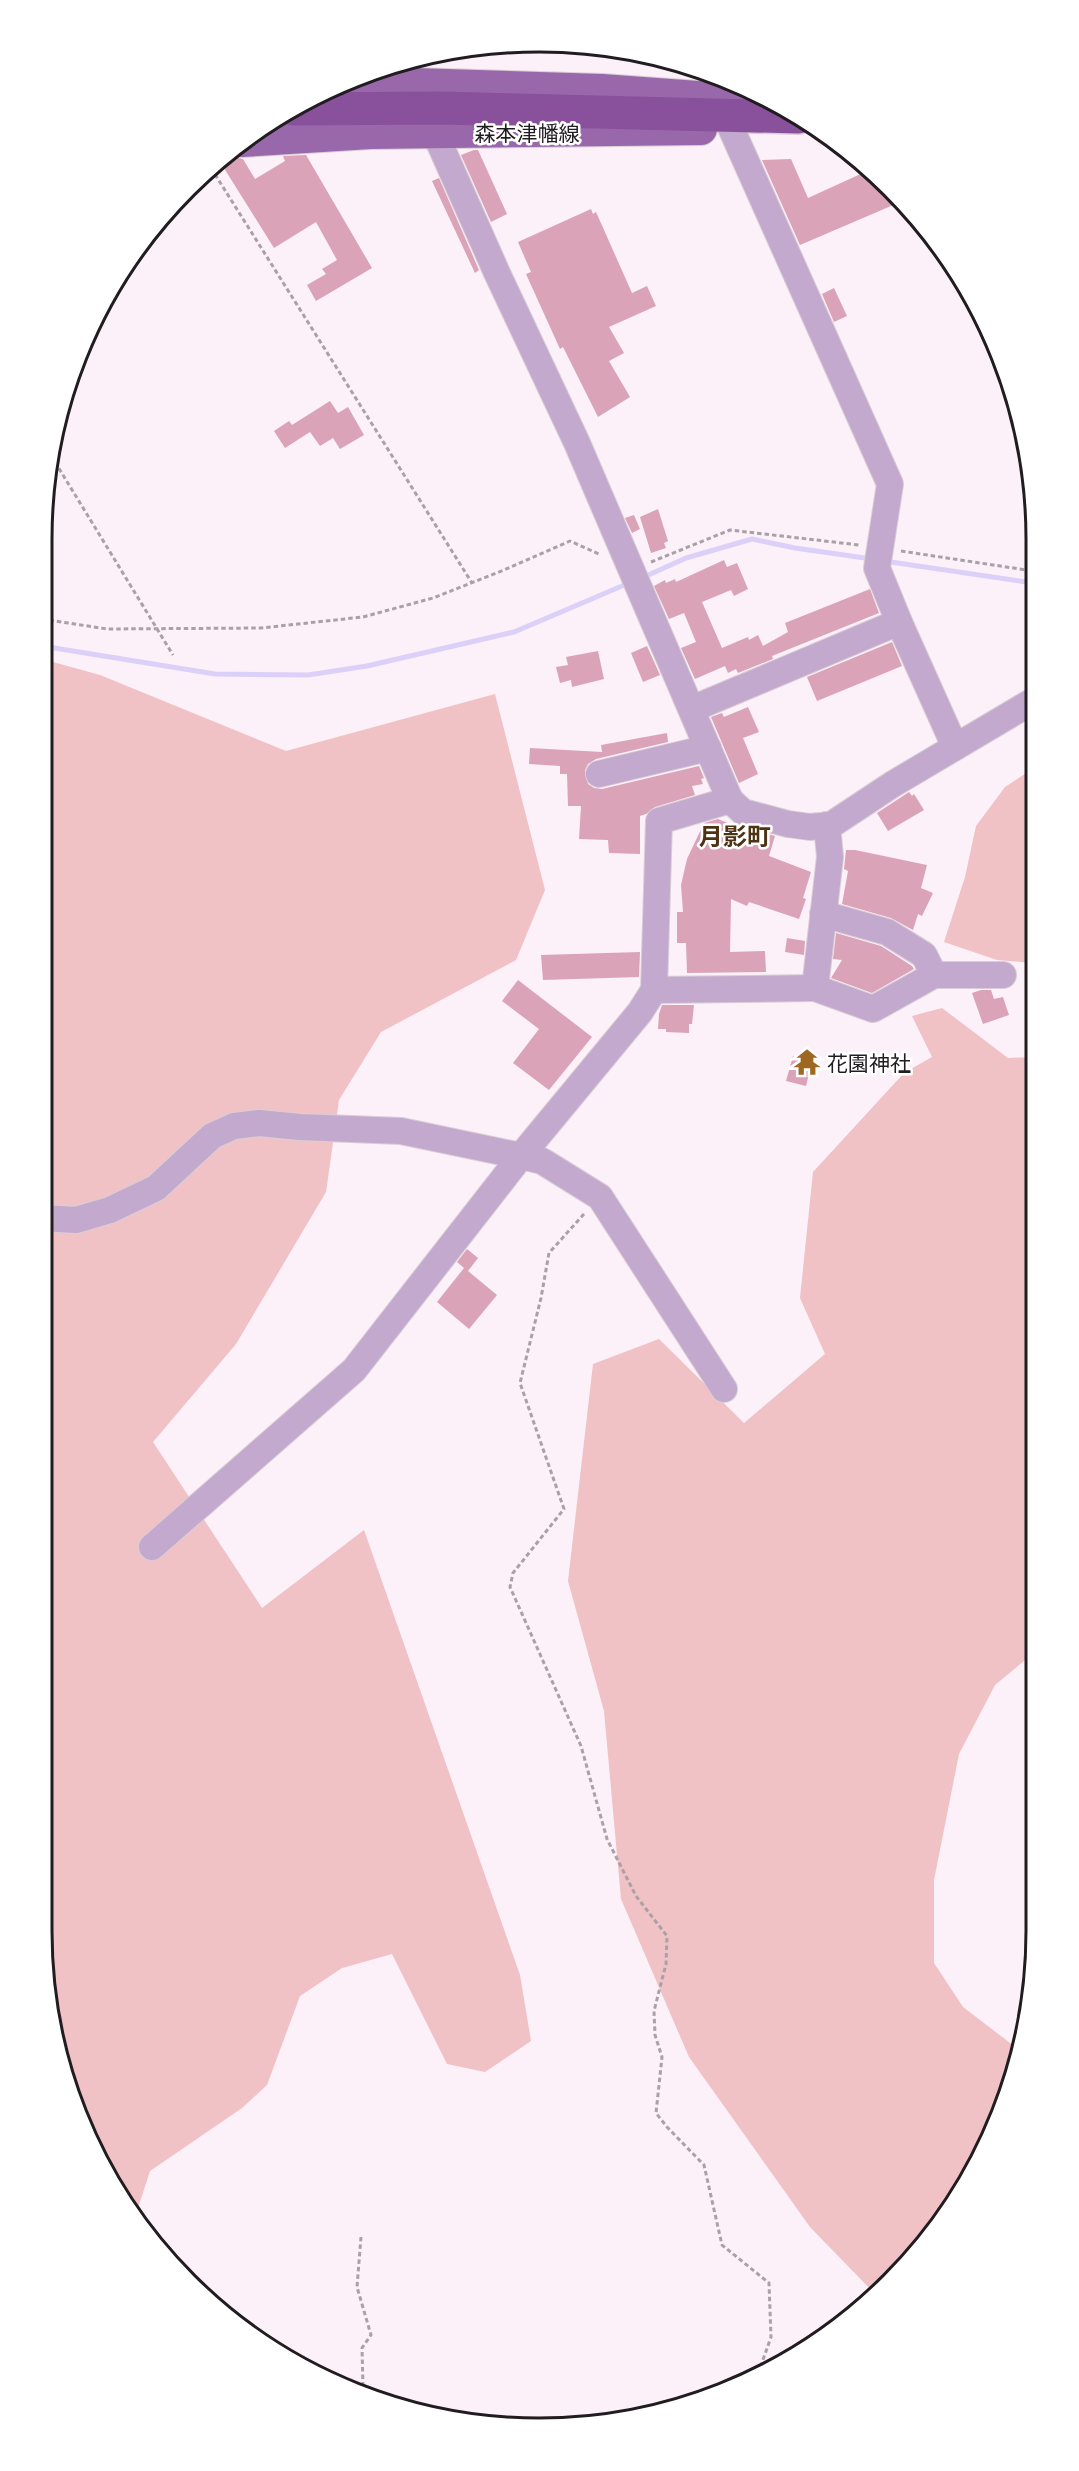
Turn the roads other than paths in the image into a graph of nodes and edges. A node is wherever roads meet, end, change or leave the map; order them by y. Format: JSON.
{"nodes":[{"id":1,"x":371,"y":83,"type":"edge"},
{"id":2,"x":707,"y":83,"type":"edge"},
{"id":3,"x":667,"y":94,"type":"junction"},
{"id":4,"x":750,"y":101,"type":"edge"},
{"id":5,"x":313,"y":109,"type":"edge"},
{"id":6,"x":780,"y":116,"type":"edge"},
{"id":7,"x":731,"y":128,"type":"junction"},
{"id":8,"x":800,"y":129,"type":"edge"},
{"id":9,"x":435,"y":133,"type":"junction"},
{"id":10,"x":262,"y":140,"type":"edge"},
{"id":11,"x":899,"y":622,"type":"junction"},
{"id":12,"x":1026,"y":705,"type":"edge"},
{"id":13,"x":692,"y":709,"type":"junction"},
{"id":14,"x":955,"y":747,"type":"junction"},
{"id":15,"x":708,"y":748,"type":"junction"},
{"id":16,"x":599,"y":774,"type":"dead end"},
{"id":17,"x":730,"y":800,"type":"junction"},
{"id":18,"x":826,"y":825,"type":"junction"},
{"id":19,"x":823,"y":914,"type":"junction"},
{"id":20,"x":934,"y":975,"type":"junction"},
{"id":21,"x":1003,"y":975,"type":"dead end"},
{"id":22,"x":815,"y":988,"type":"junction"},
{"id":23,"x":654,"y":990,"type":"junction"},
{"id":24,"x":521,"y":1156,"type":"junction"},
{"id":25,"x":52,"y":1219,"type":"edge"},
{"id":26,"x":724,"y":1389,"type":"dead end"},
{"id":27,"x":152,"y":1547,"type":"dead end"}],
"edges":[{"from":1,"to":3,"type":"main road","name":"森本津幡線"},
{"from":2,"to":3,"type":"main road"},
{"from":3,"to":4,"type":"main road","name":"森本津幡線"},
{"from":5,"to":6,"type":"highway"},
{"from":7,"to":8,"type":"main road","name":"森本津幡線"},
{"from":7,"to":9,"type":"main road","name":"森本津幡線"},
{"from":7,"to":11,"type":"street"},
{"from":9,"to":10,"type":"main road","name":"森本津幡線"},
{"from":9,"to":13,"type":"street"},
{"from":11,"to":13,"type":"street"},
{"from":11,"to":14,"type":"street"},
{"from":12,"to":14,"type":"street"},
{"from":13,"to":15,"type":"street"},
{"from":14,"to":18,"type":"street"},
{"from":15,"to":16,"type":"street"},
{"from":15,"to":17,"type":"street"},
{"from":17,"to":18,"type":"street"},
{"from":17,"to":23,"type":"street"},
{"from":18,"to":19,"type":"street"},
{"from":19,"to":20,"type":"street"},
{"from":19,"to":22,"type":"street"},
{"from":20,"to":21,"type":"street"},
{"from":20,"to":22,"type":"street"},
{"from":22,"to":23,"type":"street"},
{"from":23,"to":24,"type":"street"},
{"from":24,"to":25,"type":"street"},
{"from":24,"to":26,"type":"street"},
{"from":24,"to":27,"type":"street"}]}
